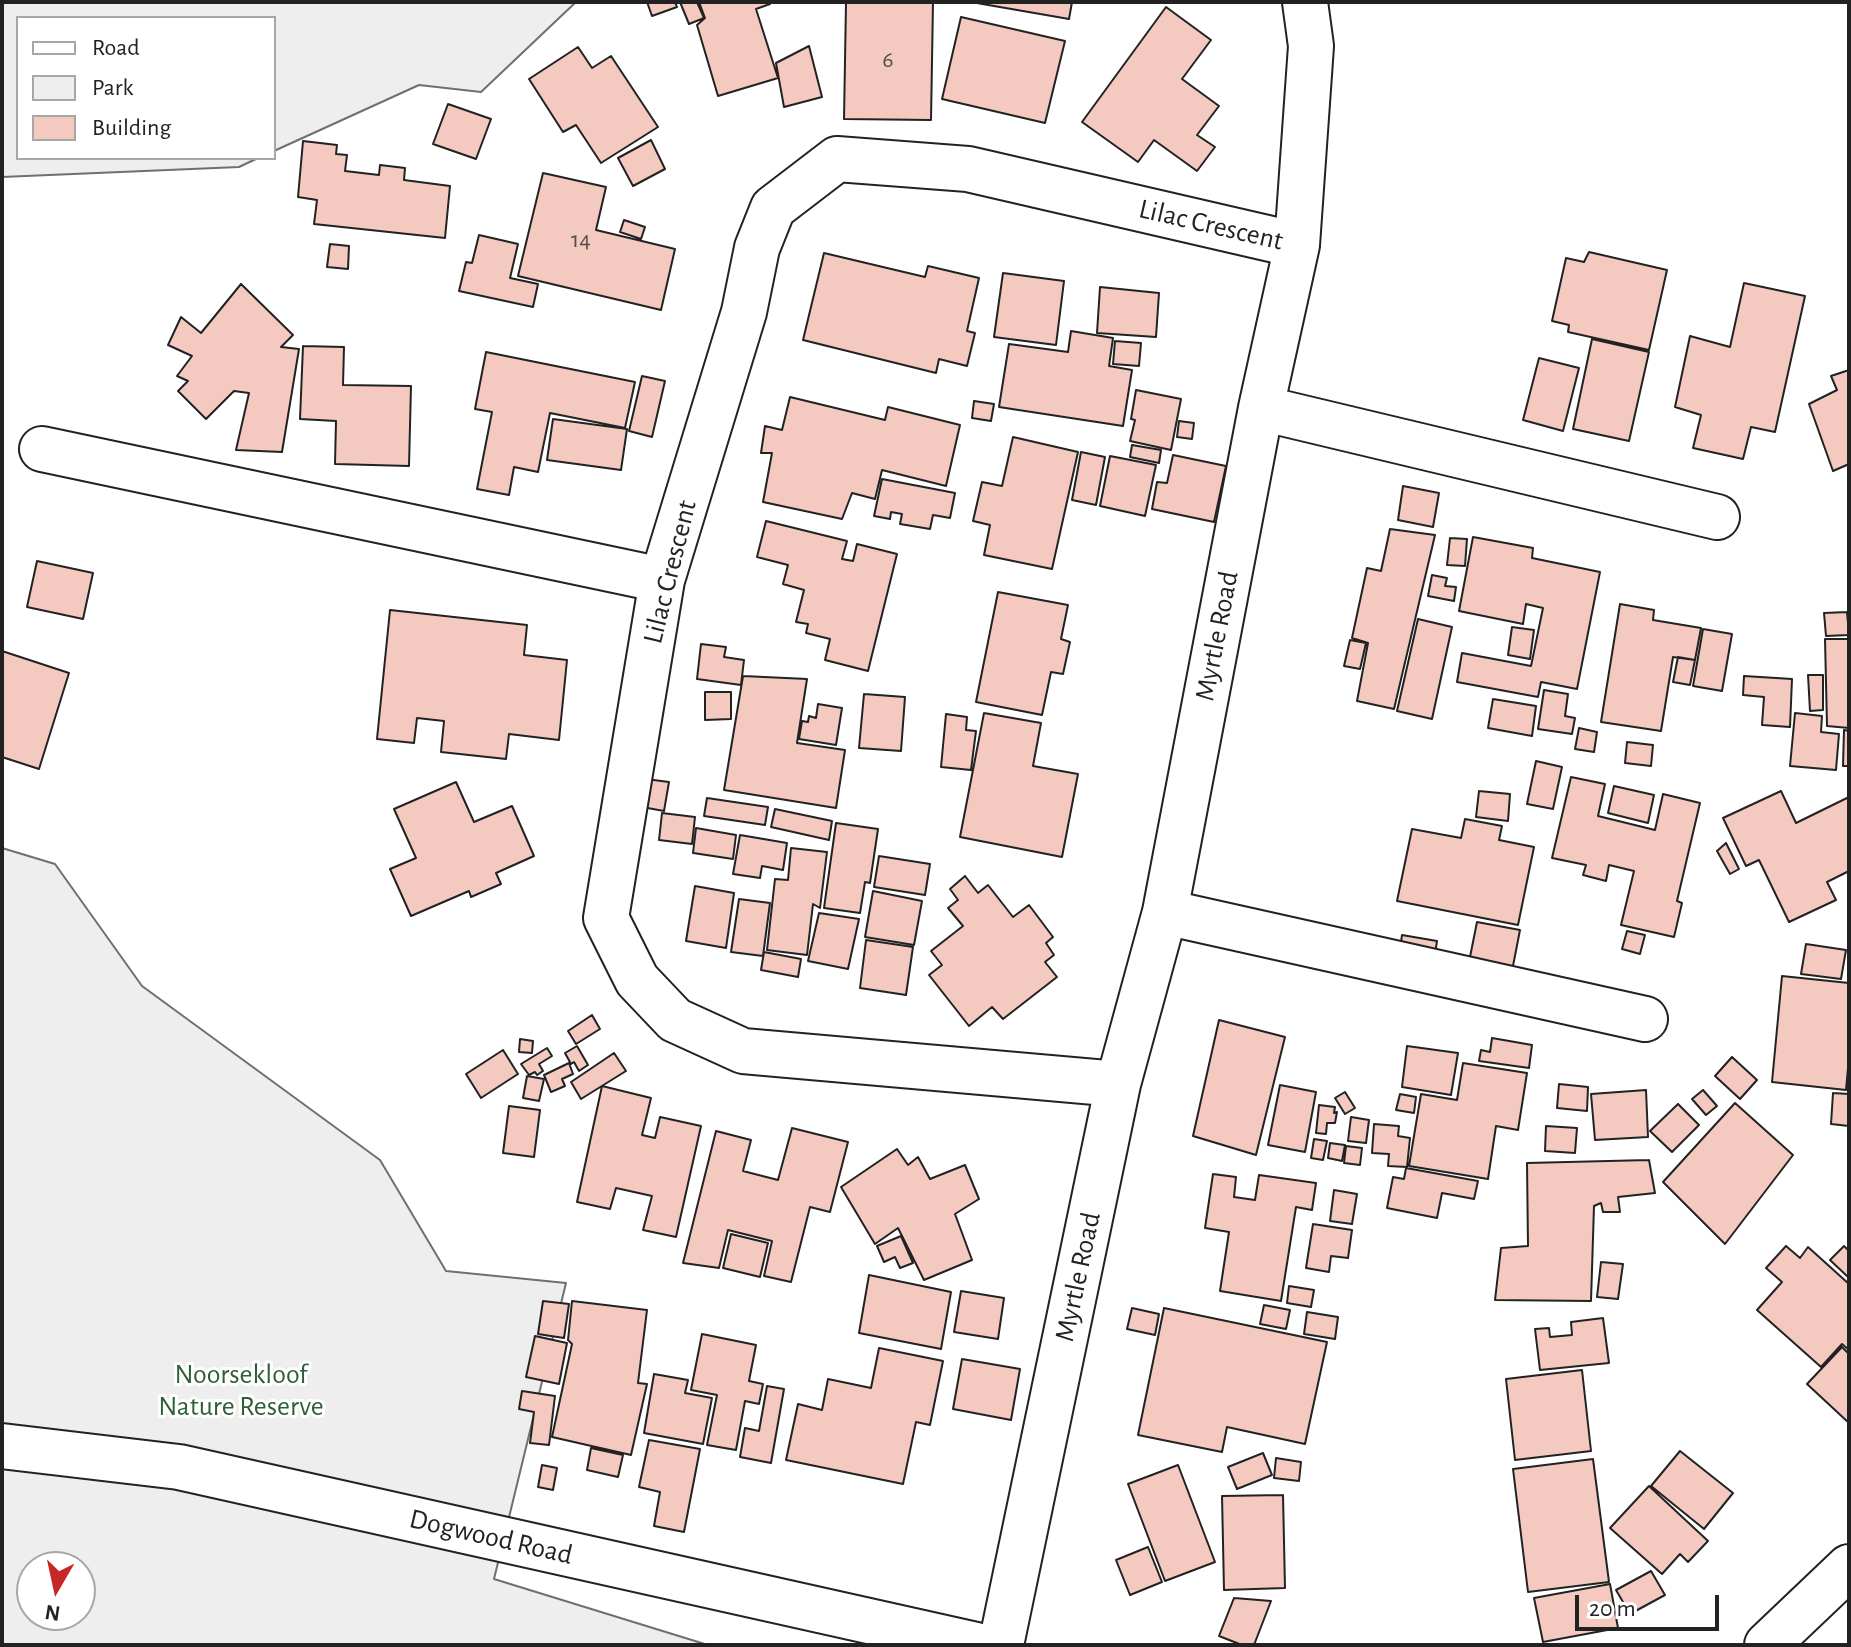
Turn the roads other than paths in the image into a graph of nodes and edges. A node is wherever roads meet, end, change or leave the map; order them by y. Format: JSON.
{"nodes":[{"id":1,"x":1305,"y":2,"type":"edge"},
{"id":2,"x":1297,"y":245,"type":"junction"},
{"id":3,"x":1261,"y":408,"type":"junction"},
{"id":4,"x":42,"y":449,"type":"dead end"},
{"id":5,"x":1717,"y":517,"type":"dead end"},
{"id":6,"x":662,"y":580,"type":"junction"},
{"id":7,"x":1165,"y":912,"type":"junction"},
{"id":8,"x":1645,"y":1019,"type":"dead end"},
{"id":9,"x":1118,"y":1084,"type":"junction"},
{"id":10,"x":2,"y":1446,"type":"edge"},
{"id":11,"x":1849,"y":1567,"type":"edge"},
{"id":12,"x":976,"y":1645,"type":"edge"},
{"id":13,"x":1001,"y":1645,"type":"edge"},
{"id":14,"x":1767,"y":1645,"type":"edge"}],
"edges":[{"from":1,"to":2,"type":"street","name":"Myrtle Road"},
{"from":2,"to":3,"type":"street","name":"Myrtle Road"},
{"from":2,"to":6,"type":"street","name":"Lilac Crescent"},
{"from":3,"to":5,"type":"street"},
{"from":3,"to":7,"type":"street","name":"Myrtle Road"},
{"from":4,"to":6,"type":"street"},
{"from":6,"to":9,"type":"street","name":"Lilac Crescent"},
{"from":7,"to":8,"type":"street"},
{"from":7,"to":9,"type":"street","name":"Myrtle Road"},
{"from":9,"to":13,"type":"street","name":"Myrtle Road"},
{"from":10,"to":12,"type":"street","name":"Dogwood Road"},
{"from":11,"to":14,"type":"street"}]}
